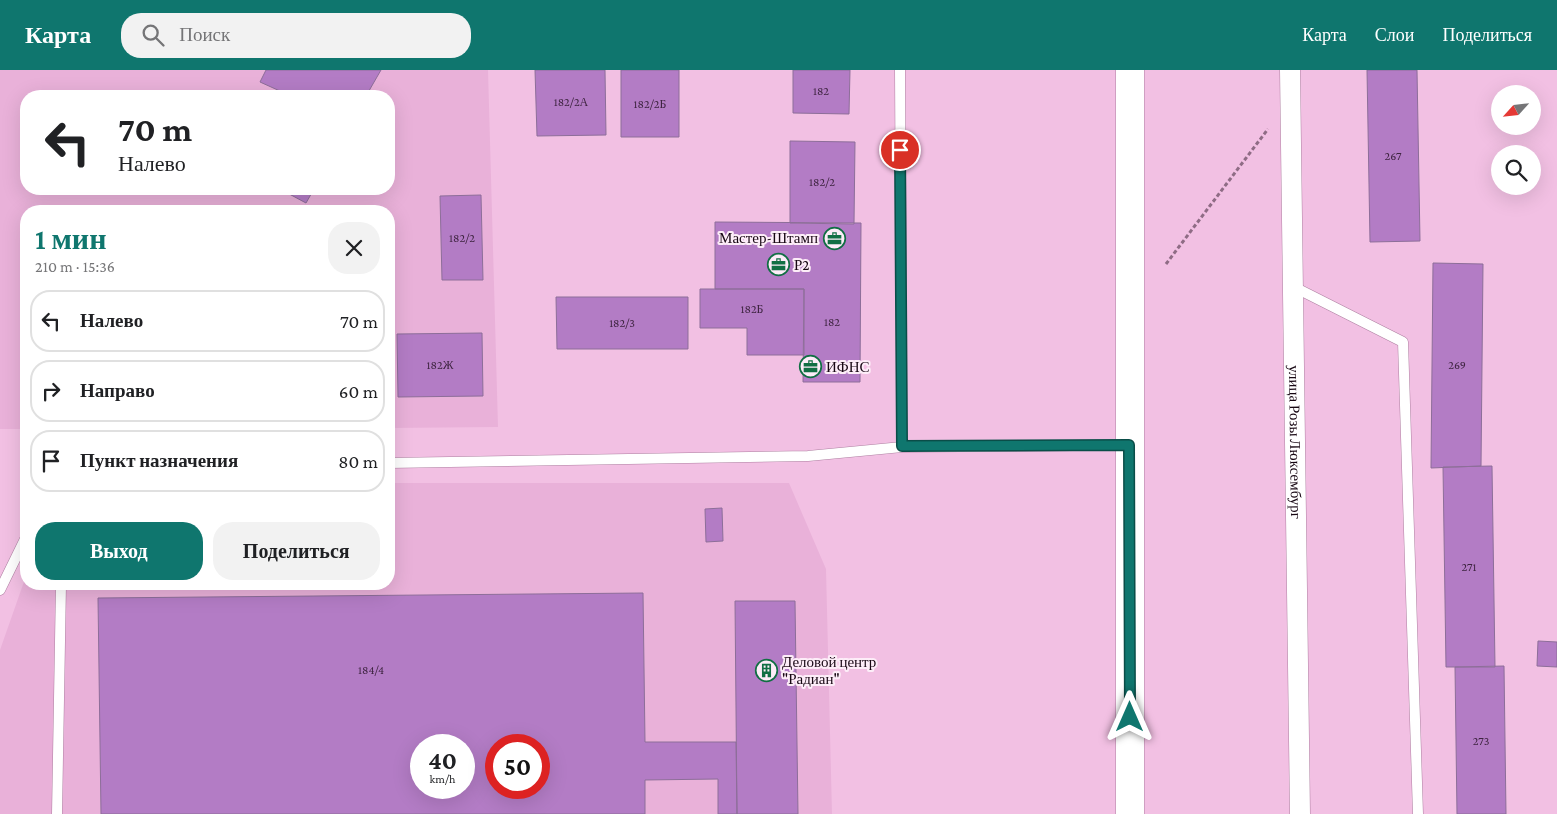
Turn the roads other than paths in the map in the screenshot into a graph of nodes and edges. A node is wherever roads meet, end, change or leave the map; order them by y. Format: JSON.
{"nodes":[{"id":1,"x":900,"y":70,"type":"edge"},
{"id":2,"x":1130,"y":70,"type":"edge"},
{"id":3,"x":1290,"y":70,"type":"edge"},
{"id":4,"x":1292,"y":286,"type":"junction"},
{"id":5,"x":1129,"y":445,"type":"junction"},
{"id":6,"x":902,"y":446,"type":"junction"},
{"id":7,"x":395,"y":463,"type":"edge"},
{"id":8,"x":20,"y":549,"type":"edge"},
{"id":9,"x":0,"y":590,"type":"edge"},
{"id":10,"x":61,"y":590,"type":"edge"},
{"id":11,"x":57,"y":814,"type":"edge"},
{"id":12,"x":1130,"y":814,"type":"edge"},
{"id":13,"x":1300,"y":814,"type":"edge"},
{"id":14,"x":1418,"y":814,"type":"edge"}],
"edges":[{"from":1,"to":6,"type":"lane"},
{"from":2,"to":5,"type":"main road"},
{"from":3,"to":4,"type":"street","name":"улица Розы Люксембург"},
{"from":4,"to":13,"type":"street","name":"улица Розы Люксембург"},
{"from":4,"to":14,"type":"lane"},
{"from":5,"to":6,"type":"lane"},
{"from":5,"to":12,"type":"main road"},
{"from":6,"to":7,"type":"lane"},
{"from":8,"to":9,"type":"lane"},
{"from":10,"to":11,"type":"lane"}]}
